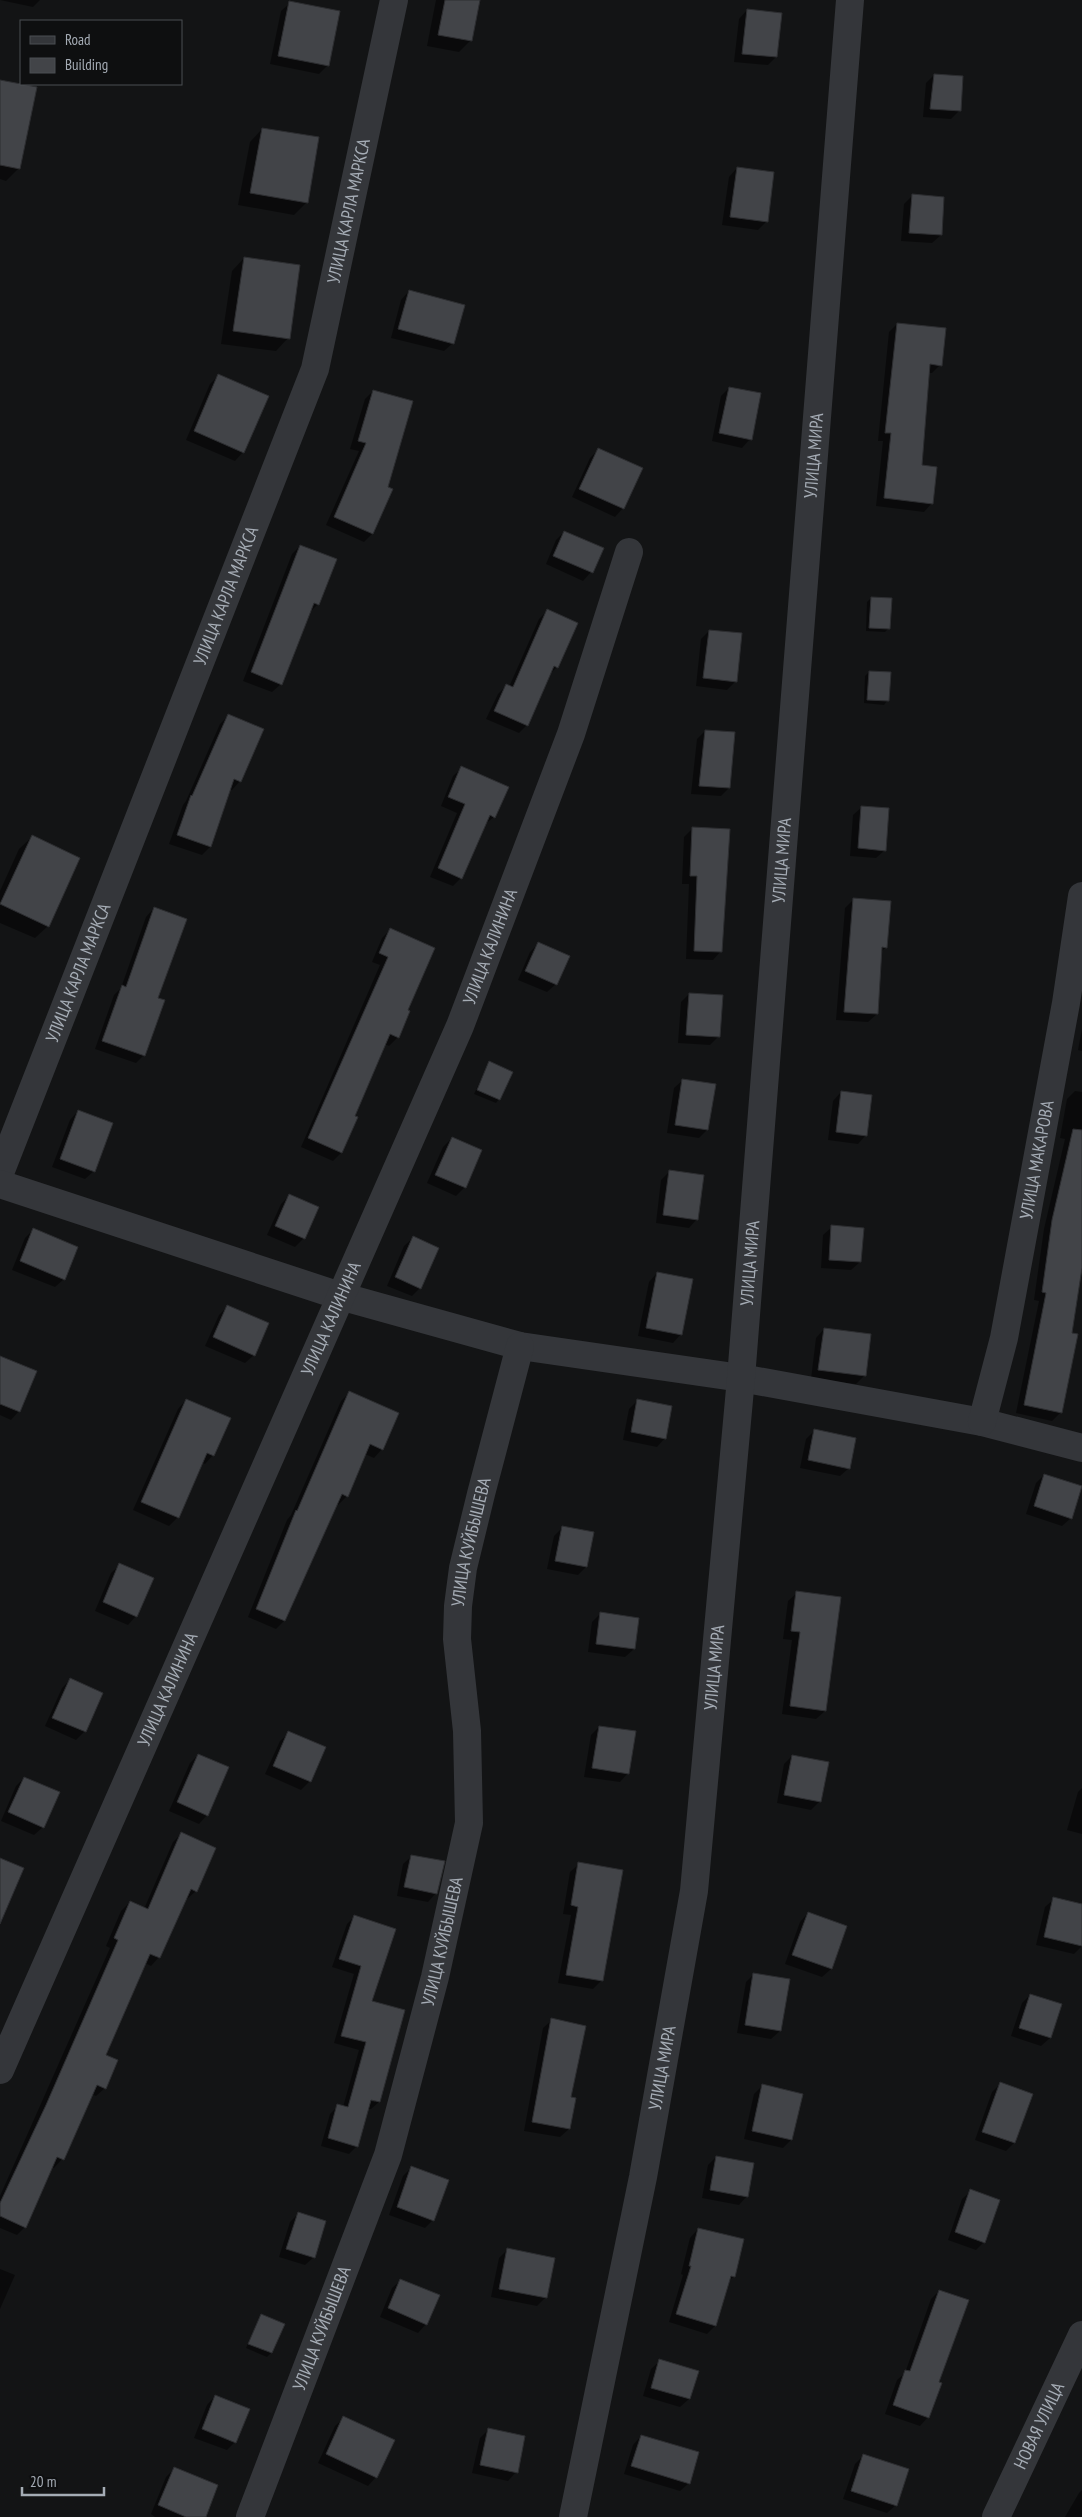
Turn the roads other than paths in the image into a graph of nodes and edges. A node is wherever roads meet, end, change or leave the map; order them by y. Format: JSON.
{"nodes":[{"id":1,"x":394,"y":0,"type":"edge"},
{"id":2,"x":850,"y":0,"type":"edge"},
{"id":3,"x":629,"y":552,"type":"dead end"},
{"id":4,"x":1082,"y":896,"type":"edge"},
{"id":5,"x":0,"y":1173,"type":"edge"},
{"id":6,"x":0,"y":1184,"type":"edge"},
{"id":7,"x":340,"y":1296,"type":"junction"},
{"id":8,"x":520,"y":1346,"type":"junction"},
{"id":9,"x":741,"y":1378,"type":"junction"},
{"id":10,"x":982,"y":1422,"type":"junction"},
{"id":11,"x":1082,"y":1448,"type":"edge"},
{"id":12,"x":0,"y":2070,"type":"edge"},
{"id":13,"x":1082,"y":2335,"type":"edge"},
{"id":14,"x":250,"y":2517,"type":"edge"},
{"id":15,"x":573,"y":2517,"type":"edge"},
{"id":16,"x":996,"y":2517,"type":"edge"}],
"edges":[{"from":1,"to":5,"type":"street","name":"УЛИЦА КАРЛА МАРКСА"},
{"from":2,"to":9,"type":"street","name":"УЛИЦА МИРА"},
{"from":3,"to":7,"type":"street","name":"УЛИЦА КАЛИНИНА"},
{"from":4,"to":10,"type":"street","name":"УЛИЦА МАКАРОВА"},
{"from":6,"to":7,"type":"street"},
{"from":7,"to":8,"type":"street"},
{"from":7,"to":12,"type":"street","name":"УЛИЦА КАЛИНИНА"},
{"from":8,"to":9,"type":"street"},
{"from":8,"to":14,"type":"street","name":"УЛИЦА КУЙБЫШЕВА"},
{"from":9,"to":10,"type":"street"},
{"from":9,"to":15,"type":"street","name":"УЛИЦА МИРА"},
{"from":10,"to":11,"type":"street"},
{"from":13,"to":16,"type":"street","name":"НОВАЯ УЛИЦА"}]}
